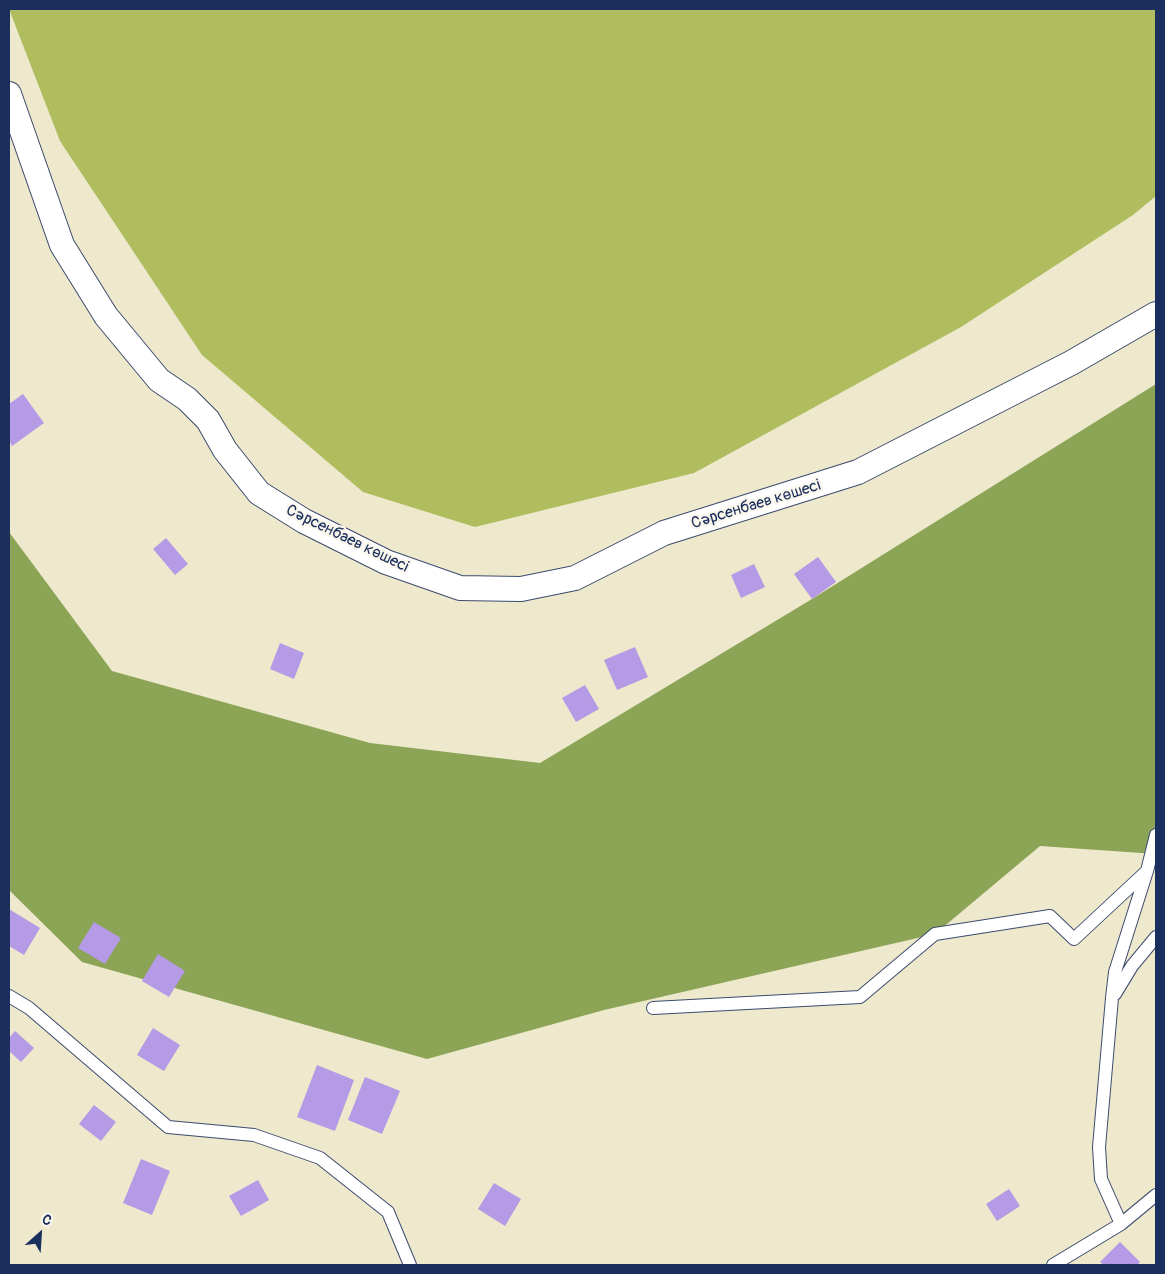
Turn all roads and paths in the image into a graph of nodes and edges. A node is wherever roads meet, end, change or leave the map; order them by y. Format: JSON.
{"nodes":[{"id":1,"x":9,"y":94,"type":"edge"},
{"id":2,"x":1156,"y":314,"type":"edge"},
{"id":3,"x":1156,"y":835,"type":"edge"},
{"id":4,"x":1147,"y":871,"type":"junction"},
{"id":5,"x":1156,"y":937,"type":"edge"},
{"id":6,"x":9,"y":996,"type":"edge"},
{"id":7,"x":1112,"y":998,"type":"junction"},
{"id":8,"x":653,"y":1008,"type":"dead end"},
{"id":9,"x":1156,"y":1195,"type":"edge"},
{"id":10,"x":1121,"y":1224,"type":"junction"},
{"id":11,"x":410,"y":1265,"type":"edge"},
{"id":12,"x":1053,"y":1265,"type":"edge"}],
"edges":[{"from":1,"to":2,"type":"street","name":"Сәрсенбаев көшесі"},
{"from":3,"to":4,"type":"lane"},
{"from":4,"to":7,"type":"lane"},
{"from":4,"to":8,"type":"lane"},
{"from":5,"to":7,"type":"lane"},
{"from":6,"to":11,"type":"lane"},
{"from":7,"to":10,"type":"lane"},
{"from":9,"to":10,"type":"lane"},
{"from":10,"to":12,"type":"lane"}]}
